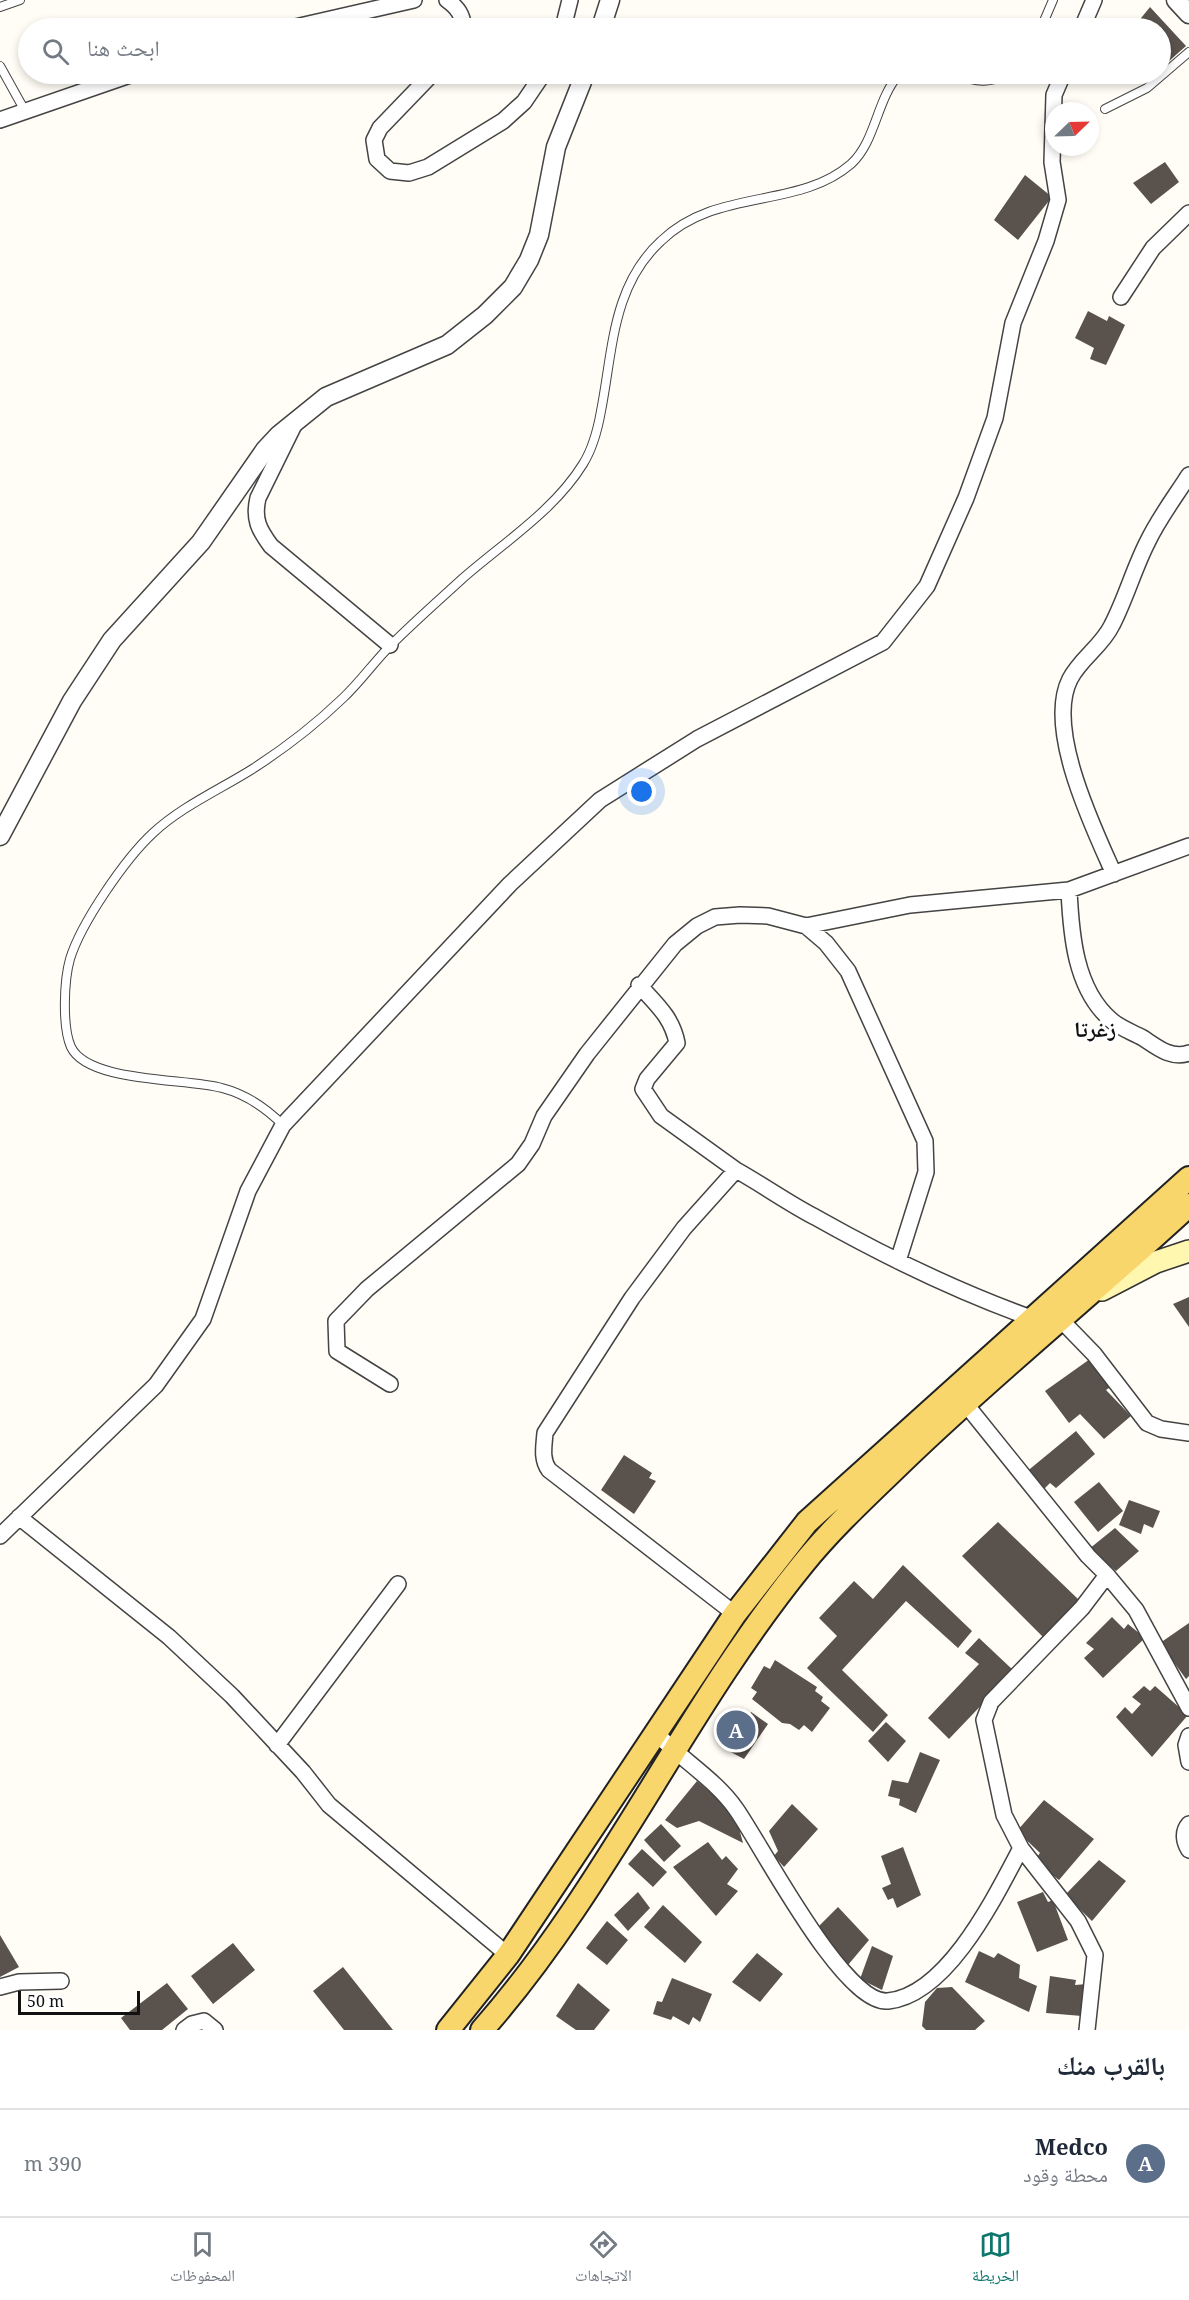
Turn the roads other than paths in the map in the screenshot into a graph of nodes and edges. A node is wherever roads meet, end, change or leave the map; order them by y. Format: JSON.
{"nodes":[{"id":1,"x":20,"y":0,"type":"edge"},
{"id":2,"x":414,"y":0,"type":"edge"},
{"id":3,"x":447,"y":0,"type":"edge"},
{"id":4,"x":570,"y":0,"type":"edge"},
{"id":5,"x":610,"y":0,"type":"edge"},
{"id":6,"x":1053,"y":0,"type":"edge"},
{"id":7,"x":1094,"y":0,"type":"edge"},
{"id":8,"x":1176,"y":0,"type":"edge"},
{"id":9,"x":1189,"y":1,"type":"edge"},
{"id":10,"x":0,"y":7,"type":"edge"},
{"id":11,"x":1189,"y":14,"type":"edge"},
{"id":12,"x":335,"y":18,"type":"edge"},
{"id":13,"x":462,"y":18,"type":"edge"},
{"id":14,"x":566,"y":18,"type":"edge"},
{"id":15,"x":604,"y":18,"type":"edge"},
{"id":16,"x":1045,"y":18,"type":"edge"},
{"id":17,"x":1086,"y":18,"type":"edge"},
{"id":18,"x":1189,"y":52,"type":"edge"},
{"id":19,"x":0,"y":66,"type":"edge"},
{"id":20,"x":1171,"y":67,"type":"edge"},
{"id":21,"x":104,"y":84,"type":"edge"},
{"id":22,"x":422,"y":84,"type":"edge"},
{"id":23,"x":536,"y":84,"type":"edge"},
{"id":24,"x":581,"y":84,"type":"edge"},
{"id":25,"x":892,"y":84,"type":"edge"},
{"id":26,"x":1059,"y":84,"type":"edge"},
{"id":27,"x":1151,"y":84,"type":"edge"},
{"id":28,"x":1105,"y":109,"type":"dead end"},
{"id":29,"x":25,"y":111,"type":"junction"},
{"id":30,"x":0,"y":120,"type":"edge"},
{"id":31,"x":1189,"y":213,"type":"edge"},
{"id":32,"x":1122,"y":297,"type":"dead end"},
{"id":33,"x":303,"y":413,"type":"junction"},
{"id":34,"x":1189,"y":476,"type":"edge"},
{"id":35,"x":390,"y":645,"type":"junction"},
{"id":36,"x":0,"y":836,"type":"edge"},
{"id":37,"x":1189,"y":846,"type":"edge"},
{"id":38,"x":1114,"y":874,"type":"junction"},
{"id":39,"x":1069,"y":890,"type":"junction"},
{"id":40,"x":806,"y":926,"type":"junction"},
{"id":41,"x":639,"y":986,"type":"junction"},
{"id":42,"x":1189,"y":1053,"type":"edge"},
{"id":43,"x":283,"y":1125,"type":"junction"},
{"id":44,"x":736,"y":1170,"type":"junction"},
{"id":45,"x":1189,"y":1178,"type":"edge"},
{"id":46,"x":1189,"y":1205,"type":"edge"},
{"id":47,"x":1144,"y":1233,"type":"junction"},
{"id":48,"x":1189,"y":1251,"type":"edge"},
{"id":49,"x":898,"y":1261,"type":"junction"},
{"id":50,"x":1068,"y":1312,"type":"junction"},
{"id":51,"x":1034,"y":1319,"type":"junction"},
{"id":52,"x":390,"y":1384,"type":"dead end"},
{"id":53,"x":964,"y":1402,"type":"junction"},
{"id":54,"x":1189,"y":1433,"type":"edge"},
{"id":55,"x":19,"y":1517,"type":"junction"},
{"id":56,"x":0,"y":1536,"type":"edge"},
{"id":57,"x":1107,"y":1575,"type":"junction"},
{"id":58,"x":398,"y":1584,"type":"dead end"},
{"id":59,"x":735,"y":1614,"type":"junction"},
{"id":60,"x":1189,"y":1708,"type":"edge"},
{"id":61,"x":657,"y":1734,"type":"junction"},
{"id":62,"x":1189,"y":1736,"type":"edge"},
{"id":63,"x":277,"y":1745,"type":"junction"},
{"id":64,"x":674,"y":1751,"type":"junction"},
{"id":65,"x":1189,"y":1762,"type":"edge"},
{"id":66,"x":1189,"y":1824,"type":"edge"},
{"id":67,"x":1021,"y":1848,"type":"junction"},
{"id":68,"x":1189,"y":1850,"type":"edge"},
{"id":69,"x":508,"y":1955,"type":"junction"},
{"id":70,"x":61,"y":1981,"type":"dead end"},
{"id":71,"x":0,"y":1987,"type":"edge"},
{"id":72,"x":184,"y":2030,"type":"edge"},
{"id":73,"x":215,"y":2030,"type":"edge"},
{"id":74,"x":448,"y":2030,"type":"edge"},
{"id":75,"x":482,"y":2030,"type":"edge"},
{"id":76,"x":1087,"y":2030,"type":"edge"}],
"edges":[{"from":1,"to":10,"type":"lane"},
{"from":2,"to":12,"type":"street"},
{"from":3,"to":13,"type":"street"},
{"from":4,"to":14,"type":"street"},
{"from":5,"to":15,"type":"street"},
{"from":6,"to":16,"type":"lane"},
{"from":7,"to":17,"type":"street"},
{"from":8,"to":9,"type":"street"},
{"from":8,"to":11,"type":"street"},
{"from":18,"to":20,"type":"lane"},
{"from":19,"to":29,"type":"lane"},
{"from":21,"to":29,"type":"street"},
{"from":22,"to":23,"type":"street"},
{"from":24,"to":33,"type":"street"},
{"from":25,"to":35,"type":"lane"},
{"from":26,"to":43,"type":"street"},
{"from":27,"to":28,"type":"lane"},
{"from":29,"to":30,"type":"street"},
{"from":31,"to":32,"type":"street"},
{"from":33,"to":35,"type":"street"},
{"from":33,"to":36,"type":"street"},
{"from":34,"to":38,"type":"street"},
{"from":35,"to":43,"type":"lane"},
{"from":37,"to":38,"type":"street"},
{"from":38,"to":39,"type":"street"},
{"from":39,"to":40,"type":"street"},
{"from":39,"to":42,"type":"street"},
{"from":40,"to":41,"type":"street"},
{"from":40,"to":49,"type":"street"},
{"from":41,"to":44,"type":"street"},
{"from":41,"to":52,"type":"street"},
{"from":43,"to":55,"type":"street"},
{"from":44,"to":49,"type":"street"},
{"from":44,"to":59,"type":"street"},
{"from":45,"to":47,"type":"main road"},
{"from":46,"to":47,"type":"main road"},
{"from":47,"to":50,"type":"main road"},
{"from":47,"to":51,"type":"main road"},
{"from":48,"to":50,"type":"main road"},
{"from":49,"to":51,"type":"street"},
{"from":50,"to":53,"type":"main road"},
{"from":50,"to":54,"type":"street"},
{"from":51,"to":59,"type":"main road"},
{"from":53,"to":57,"type":"street"},
{"from":53,"to":64,"type":"main road"},
{"from":55,"to":56,"type":"street"},
{"from":55,"to":63,"type":"street"},
{"from":57,"to":60,"type":"street"},
{"from":57,"to":67,"type":"street"},
{"from":58,"to":63,"type":"street"},
{"from":59,"to":61,"type":"main road"},
{"from":61,"to":64,"type":"street"},
{"from":61,"to":69,"type":"main road"},
{"from":62,"to":65,"type":"street"},
{"from":63,"to":69,"type":"street"},
{"from":64,"to":67,"type":"street"},
{"from":64,"to":75,"type":"main road"},
{"from":66,"to":68,"type":"street"},
{"from":67,"to":76,"type":"street"},
{"from":69,"to":74,"type":"main road"},
{"from":70,"to":71,"type":"street"},
{"from":72,"to":73,"type":"street"}]}
